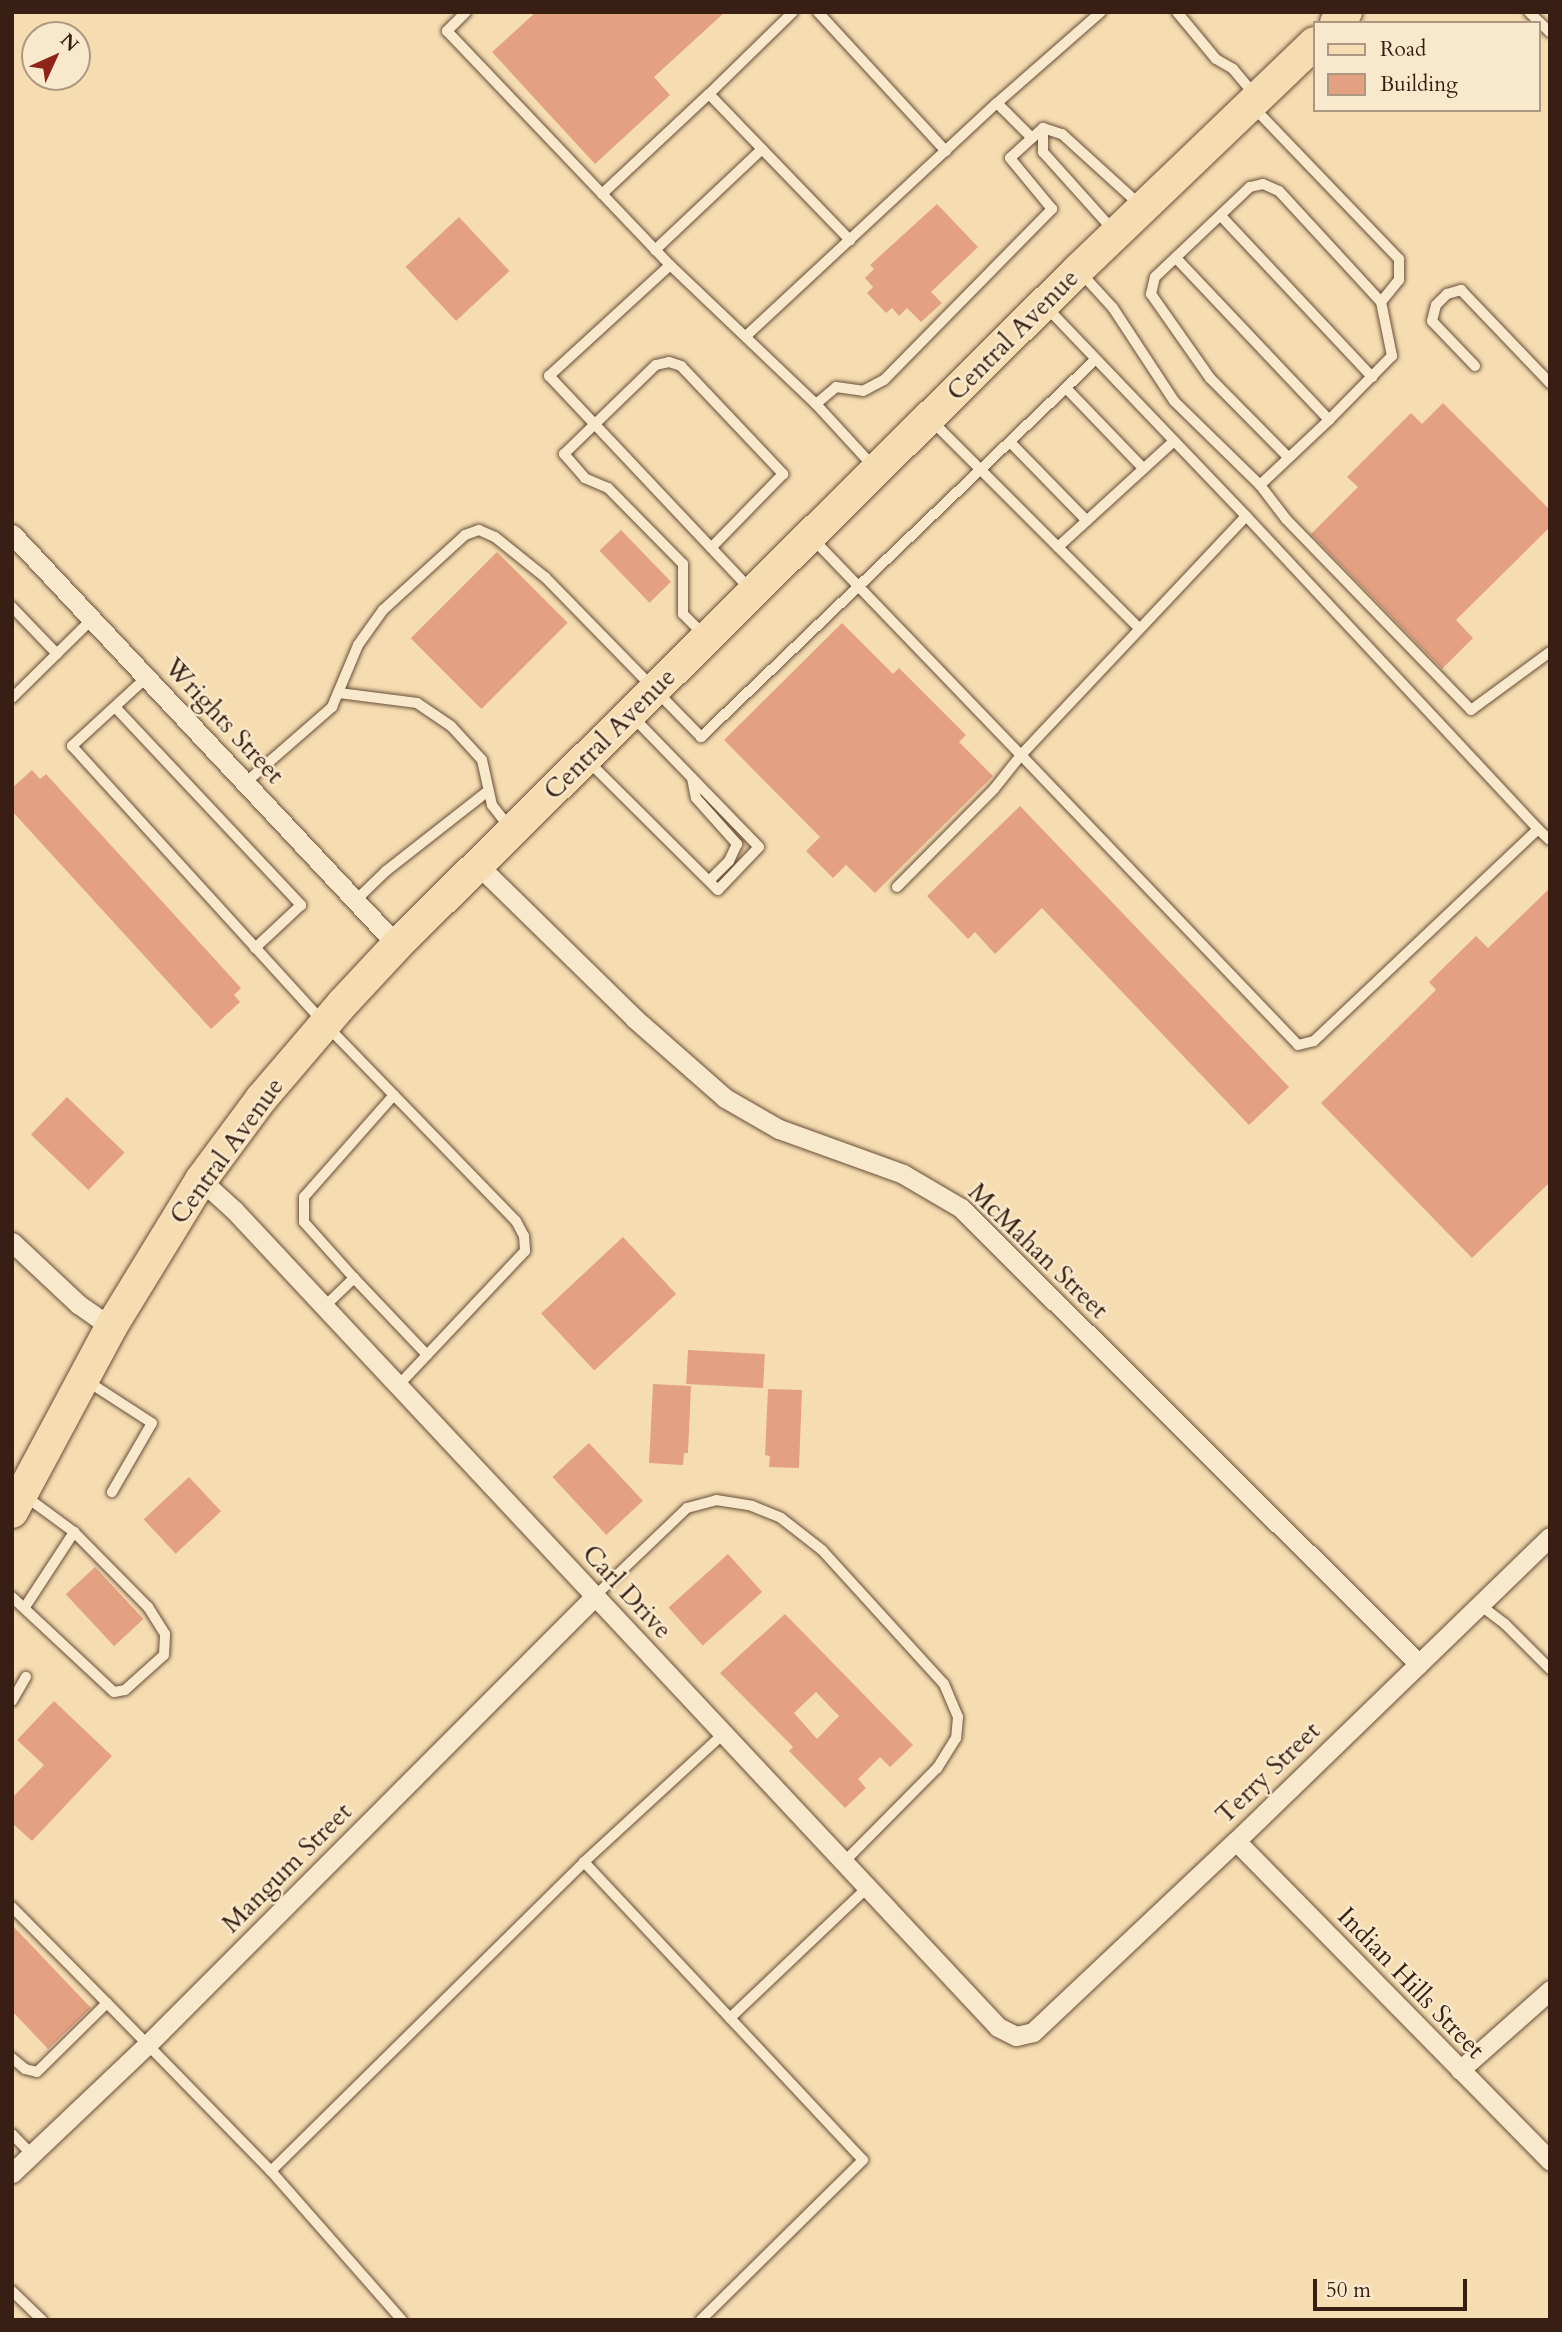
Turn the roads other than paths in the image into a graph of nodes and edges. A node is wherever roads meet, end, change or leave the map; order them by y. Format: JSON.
{"nodes":[{"id":1,"x":466,"y":12,"type":"edge"},
{"id":2,"x":793,"y":12,"type":"edge"},
{"id":3,"x":818,"y":12,"type":"edge"},
{"id":4,"x":1101,"y":12,"type":"edge"},
{"id":5,"x":1177,"y":12,"type":"edge"},
{"id":6,"x":1314,"y":44,"type":"edge"},
{"id":7,"x":709,"y":94,"type":"junction"},
{"id":8,"x":1255,"y":102,"type":"junction"},
{"id":9,"x":997,"y":103,"type":"junction"},
{"id":10,"x":1043,"y":128,"type":"junction"},
{"id":11,"x":1032,"y":138,"type":"junction"},
{"id":12,"x":762,"y":149,"type":"junction"},
{"id":13,"x":946,"y":150,"type":"junction"},
{"id":14,"x":602,"y":194,"type":"junction"},
{"id":15,"x":1144,"y":208,"type":"junction"},
{"id":16,"x":1221,"y":216,"type":"junction"},
{"id":17,"x":1117,"y":234,"type":"junction"},
{"id":18,"x":850,"y":240,"type":"junction"},
{"id":19,"x":655,"y":250,"type":"junction"},
{"id":20,"x":1175,"y":258,"type":"junction"},
{"id":21,"x":670,"y":265,"type":"junction"},
{"id":22,"x":1078,"y":270,"type":"junction"},
{"id":23,"x":1381,"y":302,"type":"junction"},
{"id":24,"x":1044,"y":305,"type":"junction"},
{"id":25,"x":746,"y":336,"type":"junction"},
{"id":26,"x":1096,"y":360,"type":"junction"},
{"id":27,"x":1475,"y":366,"type":"dead end"},
{"id":28,"x":1372,"y":377,"type":"junction"},
{"id":29,"x":1550,"y":383,"type":"edge"},
{"id":30,"x":1066,"y":388,"type":"junction"},
{"id":31,"x":816,"y":404,"type":"junction"},
{"id":32,"x":929,"y":419,"type":"junction"},
{"id":33,"x":1329,"y":420,"type":"junction"},
{"id":34,"x":594,"y":424,"type":"junction"},
{"id":35,"x":1010,"y":442,"type":"junction"},
{"id":36,"x":1173,"y":442,"type":"junction"},
{"id":37,"x":1288,"y":457,"type":"junction"},
{"id":38,"x":1144,"y":469,"type":"junction"},
{"id":39,"x":877,"y":470,"type":"junction"},
{"id":40,"x":981,"y":470,"type":"junction"},
{"id":41,"x":1259,"y":485,"type":"junction"},
{"id":42,"x":1246,"y":516,"type":"junction"},
{"id":43,"x":1087,"y":521,"type":"junction"},
{"id":44,"x":12,"y":534,"type":"edge"},
{"id":45,"x":810,"y":536,"type":"junction"},
{"id":46,"x":1058,"y":547,"type":"junction"},
{"id":47,"x":711,"y":548,"type":"junction"},
{"id":48,"x":859,"y":585,"type":"junction"},
{"id":49,"x":753,"y":592,"type":"junction"},
{"id":50,"x":12,"y":607,"type":"edge"},
{"id":51,"x":92,"y":619,"type":"junction"},
{"id":52,"x":1139,"y":628,"type":"junction"},
{"id":53,"x":706,"y":638,"type":"junction"},
{"id":54,"x":1550,"y":652,"type":"edge"},
{"id":55,"x":57,"y":654,"type":"junction"},
{"id":56,"x":146,"y":677,"type":"junction"},
{"id":57,"x":656,"y":689,"type":"junction"},
{"id":58,"x":339,"y":693,"type":"junction"},
{"id":59,"x":12,"y":698,"type":"edge"},
{"id":60,"x":115,"y":707,"type":"junction"},
{"id":61,"x":630,"y":714,"type":"junction"},
{"id":62,"x":1021,"y":755,"type":"junction"},
{"id":63,"x":585,"y":758,"type":"junction"},
{"id":64,"x":692,"y":778,"type":"junction"},
{"id":65,"x":245,"y":783,"type":"junction"},
{"id":66,"x":488,"y":791,"type":"junction"},
{"id":67,"x":1538,"y":829,"type":"junction"},
{"id":68,"x":512,"y":831,"type":"junction"},
{"id":69,"x":1550,"y":840,"type":"edge"},
{"id":70,"x":477,"y":864,"type":"junction"},
{"id":71,"x":709,"y":881,"type":"junction"},
{"id":72,"x":897,"y":887,"type":"dead end"},
{"id":73,"x":355,"y":901,"type":"junction"},
{"id":74,"x":397,"y":945,"type":"junction"},
{"id":75,"x":256,"y":948,"type":"junction"},
{"id":76,"x":325,"y":1024,"type":"junction"},
{"id":77,"x":394,"y":1095,"type":"junction"},
{"id":78,"x":201,"y":1180,"type":"junction"},
{"id":79,"x":12,"y":1241,"type":"edge"},
{"id":80,"x":354,"y":1278,"type":"junction"},
{"id":81,"x":324,"y":1307,"type":"junction"},
{"id":82,"x":111,"y":1327,"type":"junction"},
{"id":83,"x":427,"y":1355,"type":"junction"},
{"id":84,"x":83,"y":1378,"type":"junction"},
{"id":85,"x":398,"y":1386,"type":"junction"},
{"id":86,"x":112,"y":1492,"type":"dead end"},
{"id":87,"x":17,"y":1503,"type":"edge"},
{"id":88,"x":75,"y":1532,"type":"junction"},
{"id":89,"x":1550,"y":1538,"type":"edge"},
{"id":90,"x":595,"y":1596,"type":"junction"},
{"id":91,"x":12,"y":1597,"type":"edge"},
{"id":92,"x":1480,"y":1605,"type":"junction"},
{"id":93,"x":25,"y":1607,"type":"junction"},
{"id":94,"x":1419,"y":1664,"type":"junction"},
{"id":95,"x":1550,"y":1669,"type":"edge"},
{"id":96,"x":26,"y":1677,"type":"dead end"},
{"id":97,"x":12,"y":1701,"type":"edge"},
{"id":98,"x":723,"y":1734,"type":"junction"},
{"id":99,"x":1236,"y":1841,"type":"junction"},
{"id":100,"x":584,"y":1862,"type":"junction"},
{"id":101,"x":844,"y":1863,"type":"junction"},
{"id":102,"x":867,"y":1888,"type":"junction"},
{"id":103,"x":12,"y":1907,"type":"edge"},
{"id":104,"x":1550,"y":1990,"type":"edge"},
{"id":105,"x":107,"y":2003,"type":"junction"},
{"id":106,"x":730,"y":2018,"type":"junction"},
{"id":107,"x":1016,"y":2036,"type":"joint"},
{"id":108,"x":147,"y":2045,"type":"junction"},
{"id":109,"x":12,"y":2057,"type":"edge"},
{"id":110,"x":1460,"y":2070,"type":"junction"},
{"id":111,"x":12,"y":2134,"type":"edge"},
{"id":112,"x":32,"y":2155,"type":"junction"},
{"id":113,"x":1550,"y":2161,"type":"edge"},
{"id":114,"x":271,"y":2171,"type":"junction"},
{"id":115,"x":12,"y":2173,"type":"edge"},
{"id":116,"x":12,"y":2291,"type":"edge"},
{"id":117,"x":42,"y":2320,"type":"edge"},
{"id":118,"x":402,"y":2320,"type":"edge"},
{"id":119,"x":701,"y":2320,"type":"edge"}],
"edges":[{"from":1,"to":14,"type":"lane"},
{"from":2,"to":7,"type":"lane"},
{"from":3,"to":13,"type":"lane"},
{"from":4,"to":9,"type":"lane"},
{"from":5,"to":8,"type":"lane"},
{"from":6,"to":8,"type":"main road","name":"Central Avenue"},
{"from":7,"to":12,"type":"lane"},
{"from":7,"to":14,"type":"lane"},
{"from":8,"to":15,"type":"main road","name":"Central Avenue"},
{"from":8,"to":23,"type":"lane"},
{"from":9,"to":11,"type":"lane"},
{"from":9,"to":13,"type":"lane"},
{"from":10,"to":11,"type":"lane"},
{"from":10,"to":15,"type":"lane"},
{"from":10,"to":17,"type":"lane"},
{"from":11,"to":31,"type":"lane"},
{"from":12,"to":18,"type":"lane"},
{"from":12,"to":19,"type":"lane"},
{"from":13,"to":18,"type":"lane"},
{"from":14,"to":19,"type":"lane"},
{"from":15,"to":17,"type":"main road","name":"Central Avenue"},
{"from":16,"to":20,"type":"lane"},
{"from":16,"to":23,"type":"lane"},
{"from":16,"to":28,"type":"lane"},
{"from":17,"to":22,"type":"main road","name":"Central Avenue"},
{"from":18,"to":25,"type":"lane"},
{"from":19,"to":21,"type":"lane"},
{"from":20,"to":33,"type":"lane"},
{"from":20,"to":37,"type":"lane"},
{"from":21,"to":25,"type":"lane"},
{"from":21,"to":34,"type":"lane"},
{"from":22,"to":24,"type":"main road","name":"Central Avenue"},
{"from":22,"to":41,"type":"lane"},
{"from":23,"to":28,"type":"lane"},
{"from":24,"to":26,"type":"lane"},
{"from":24,"to":32,"type":"main road","name":"Central Avenue"},
{"from":25,"to":31,"type":"lane"},
{"from":26,"to":30,"type":"lane"},
{"from":26,"to":36,"type":"lane"},
{"from":27,"to":29,"type":"lane"},
{"from":28,"to":33,"type":"lane"},
{"from":30,"to":35,"type":"lane"},
{"from":30,"to":38,"type":"lane"},
{"from":31,"to":39,"type":"lane"},
{"from":32,"to":39,"type":"main road","name":"Central Avenue"},
{"from":32,"to":40,"type":"lane"},
{"from":33,"to":37,"type":"lane"},
{"from":34,"to":47,"type":"lane"},
{"from":34,"to":47,"type":"lane"},
{"from":34,"to":53,"type":"lane"},
{"from":35,"to":40,"type":"lane"},
{"from":35,"to":43,"type":"lane"},
{"from":36,"to":38,"type":"lane"},
{"from":36,"to":42,"type":"lane"},
{"from":37,"to":41,"type":"lane"},
{"from":38,"to":43,"type":"lane"},
{"from":39,"to":45,"type":"main road","name":"Central Avenue"},
{"from":40,"to":46,"type":"lane"},
{"from":40,"to":48,"type":"lane"},
{"from":41,"to":54,"type":"lane"},
{"from":42,"to":52,"type":"lane"},
{"from":42,"to":67,"type":"lane"},
{"from":43,"to":46,"type":"lane"},
{"from":44,"to":51,"type":"street","name":"Wrights Street"},
{"from":45,"to":48,"type":"lane"},
{"from":45,"to":49,"type":"main road","name":"Central Avenue"},
{"from":46,"to":52,"type":"lane"},
{"from":47,"to":49,"type":"lane"},
{"from":48,"to":57,"type":"lane"},
{"from":48,"to":62,"type":"lane"},
{"from":49,"to":53,"type":"main road","name":"Central Avenue"},
{"from":50,"to":55,"type":"lane"},
{"from":51,"to":55,"type":"lane"},
{"from":51,"to":56,"type":"street","name":"Wrights Street"},
{"from":52,"to":62,"type":"lane"},
{"from":53,"to":57,"type":"main road","name":"Central Avenue"},
{"from":55,"to":59,"type":"lane"},
{"from":56,"to":60,"type":"lane"},
{"from":56,"to":65,"type":"street","name":"Wrights Street"},
{"from":57,"to":58,"type":"lane"},
{"from":57,"to":61,"type":"main road","name":"Central Avenue"},
{"from":58,"to":65,"type":"lane"},
{"from":58,"to":66,"type":"lane"},
{"from":60,"to":75,"type":"lane"},
{"from":60,"to":75,"type":"lane"},
{"from":61,"to":63,"type":"main road","name":"Central Avenue"},
{"from":61,"to":64,"type":"lane"},
{"from":62,"to":67,"type":"lane"},
{"from":62,"to":72,"type":"lane"},
{"from":63,"to":68,"type":"main road","name":"Central Avenue"},
{"from":63,"to":71,"type":"lane"},
{"from":64,"to":71,"type":"lane"},
{"from":64,"to":71,"type":"lane"},
{"from":65,"to":73,"type":"street","name":"Wrights Street"},
{"from":66,"to":68,"type":"lane"},
{"from":66,"to":73,"type":"lane"},
{"from":67,"to":69,"type":"lane"},
{"from":68,"to":70,"type":"main road","name":"Central Avenue"},
{"from":70,"to":74,"type":"main road","name":"Central Avenue"},
{"from":70,"to":94,"type":"street","name":"McMahan Street"},
{"from":73,"to":74,"type":"street","name":"Wrights Street"},
{"from":74,"to":76,"type":"main road","name":"Central Avenue"},
{"from":75,"to":76,"type":"lane"},
{"from":76,"to":77,"type":"lane"},
{"from":76,"to":78,"type":"main road","name":"Central Avenue"},
{"from":77,"to":80,"type":"lane"},
{"from":77,"to":83,"type":"lane"},
{"from":78,"to":81,"type":"street","name":"Carl Drive"},
{"from":78,"to":82,"type":"main road","name":"Central Avenue"},
{"from":79,"to":82,"type":"street"},
{"from":80,"to":81,"type":"lane"},
{"from":80,"to":83,"type":"lane"},
{"from":81,"to":85,"type":"street","name":"Carl Drive"},
{"from":82,"to":84,"type":"main road","name":"Central Avenue"},
{"from":83,"to":85,"type":"lane"},
{"from":84,"to":86,"type":"lane"},
{"from":84,"to":87,"type":"main road","name":"Central Avenue"},
{"from":85,"to":90,"type":"street","name":"Carl Drive"},
{"from":87,"to":88,"type":"lane"},
{"from":88,"to":93,"type":"lane"},
{"from":88,"to":93,"type":"lane"},
{"from":89,"to":92,"type":"street","name":"Terry Street"},
{"from":90,"to":98,"type":"street","name":"Carl Drive"},
{"from":90,"to":101,"type":"lane"},
{"from":90,"to":108,"type":"street","name":"Mangum Street"},
{"from":91,"to":93,"type":"lane"},
{"from":92,"to":94,"type":"street","name":"Terry Street"},
{"from":92,"to":95,"type":"lane"},
{"from":94,"to":99,"type":"street","name":"Terry Street"},
{"from":96,"to":97,"type":"lane"},
{"from":98,"to":100,"type":"lane"},
{"from":98,"to":101,"type":"street","name":"Carl Drive"},
{"from":99,"to":107,"type":"street","name":"Terry Street"},
{"from":99,"to":110,"type":"street","name":"Indian Hills Street"},
{"from":100,"to":106,"type":"lane"},
{"from":100,"to":114,"type":"lane"},
{"from":101,"to":102,"type":"street","name":"Carl Drive"},
{"from":102,"to":106,"type":"lane"},
{"from":102,"to":107,"type":"street","name":"Carl Drive"},
{"from":103,"to":105,"type":"lane"},
{"from":104,"to":110,"type":"street"},
{"from":105,"to":108,"type":"lane"},
{"from":105,"to":109,"type":"lane"},
{"from":106,"to":119,"type":"lane"},
{"from":108,"to":112,"type":"street","name":"Mangum Street"},
{"from":108,"to":114,"type":"lane"},
{"from":110,"to":113,"type":"street","name":"Indian Hills Street"},
{"from":111,"to":112,"type":"lane"},
{"from":112,"to":115,"type":"street","name":"Mangum Street"},
{"from":114,"to":118,"type":"lane"},
{"from":116,"to":117,"type":"lane"}]}
